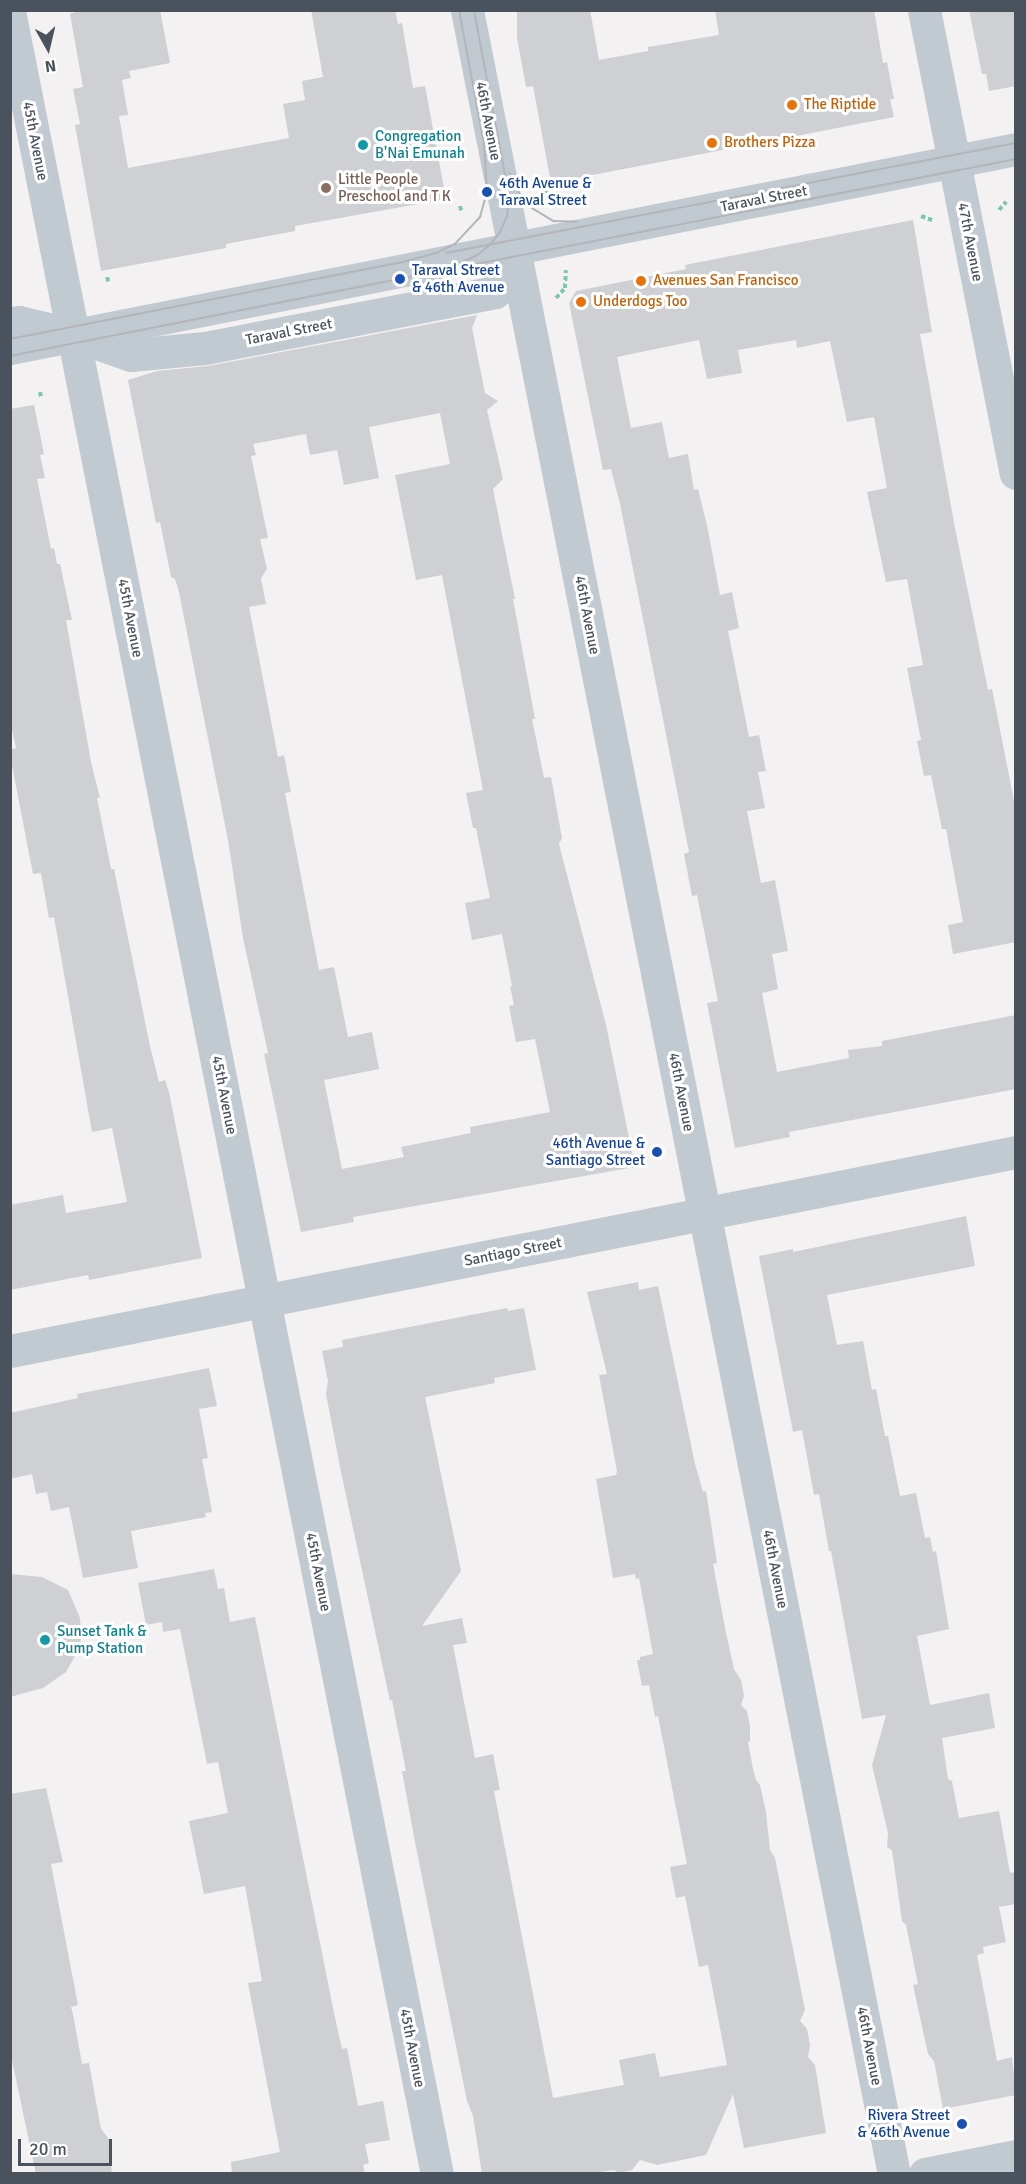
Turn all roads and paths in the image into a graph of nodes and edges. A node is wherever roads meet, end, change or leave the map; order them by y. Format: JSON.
{"nodes":[{"id":1,"x":466,"y":10,"type":"edge"},
{"id":2,"x":924,"y":10,"type":"edge"},
{"id":3,"x":10,"y":16,"type":"edge"},
{"id":4,"x":1016,"y":149,"type":"edge"},
{"id":5,"x":954,"y":161,"type":"junction"},
{"id":6,"x":544,"y":189,"type":"dead end"},
{"id":7,"x":548,"y":197,"type":"dead end"},
{"id":8,"x":1006,"y":202,"type":"dead end"},
{"id":9,"x":460,"y":206,"type":"dead end"},
{"id":10,"x":999,"y":210,"type":"dead end"},
{"id":11,"x":462,"y":213,"type":"dead end"},
{"id":12,"x":921,"y":216,"type":"dead end"},
{"id":13,"x":936,"y":221,"type":"dead end"},
{"id":14,"x":513,"y":248,"type":"junction"},
{"id":15,"x":566,"y":269,"type":"dead end"},
{"id":16,"x":107,"y":277,"type":"dead end"},
{"id":17,"x":109,"y":284,"type":"dead end"},
{"id":18,"x":556,"y":299,"type":"dead end"},
{"id":19,"x":10,"y":322,"type":"edge"},
{"id":20,"x":74,"y":335,"type":"junction"},
{"id":21,"x":10,"y":348,"type":"edge"},
{"id":22,"x":1016,"y":473,"type":"edge"},
{"id":23,"x":1016,"y":1152,"type":"edge"},
{"id":24,"x":705,"y":1214,"type":"junction"},
{"id":25,"x":264,"y":1301,"type":"junction"},
{"id":26,"x":10,"y":1351,"type":"edge"},
{"id":27,"x":1016,"y":2156,"type":"edge"},
{"id":28,"x":437,"y":2174,"type":"edge"},
{"id":29,"x":894,"y":2174,"type":"edge"},
{"id":30,"x":925,"y":2174,"type":"edge"}],
"edges":[{"from":1,"to":14,"type":"street","name":"46th Avenue"},
{"from":2,"to":5,"type":"street","name":"47th Avenue"},
{"from":3,"to":20,"type":"street","name":"45th Avenue"},
{"from":4,"to":5,"type":"street","name":"Taraval Street"},
{"from":5,"to":14,"type":"street","name":"Taraval Street"},
{"from":5,"to":22,"type":"street","name":"47th Avenue"},
{"from":6,"to":7,"type":"path"},
{"from":8,"to":10,"type":"path"},
{"from":9,"to":11,"type":"path"},
{"from":12,"to":13,"type":"path"},
{"from":14,"to":20,"type":"street","name":"Taraval Street"},
{"from":14,"to":24,"type":"street","name":"46th Avenue"},
{"from":15,"to":18,"type":"path"},
{"from":16,"to":17,"type":"path"},
{"from":19,"to":20,"type":"street","name":"Taraval Street"},
{"from":20,"to":21,"type":"street","name":"Taraval Street"},
{"from":20,"to":25,"type":"street","name":"45th Avenue"},
{"from":23,"to":24,"type":"street","name":"Santiago Street"},
{"from":24,"to":25,"type":"street","name":"Santiago Street"},
{"from":24,"to":29,"type":"street","name":"46th Avenue"},
{"from":25,"to":26,"type":"street","name":"Santiago Street"},
{"from":25,"to":28,"type":"street","name":"45th Avenue"},
{"from":27,"to":30,"type":"street"}]}
